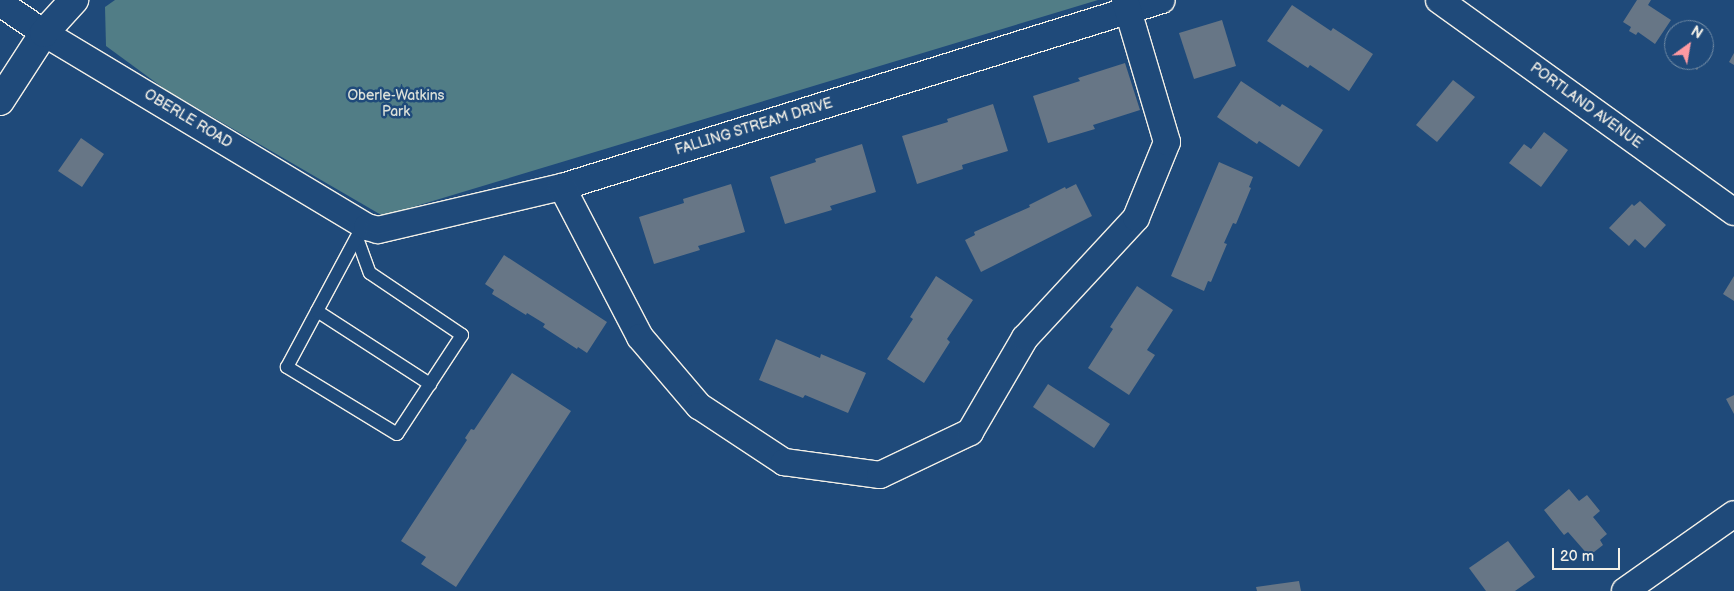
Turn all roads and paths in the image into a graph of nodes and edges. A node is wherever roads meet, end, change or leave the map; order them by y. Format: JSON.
{"nodes":[{"id":1,"x":74,"y":0,"type":"edge"},
{"id":2,"x":1162,"y":0,"type":"edge"},
{"id":3,"x":1439,"y":0,"type":"edge"},
{"id":4,"x":0,"y":3,"type":"edge"},
{"id":5,"x":1126,"y":5,"type":"edge"},
{"id":6,"x":44,"y":33,"type":"junction"},
{"id":7,"x":0,"y":101,"type":"edge"},
{"id":8,"x":562,"y":188,"type":"junction"},
{"id":9,"x":1734,"y":212,"type":"edge"},
{"id":10,"x":366,"y":231,"type":"junction"},
{"id":11,"x":317,"y":312,"type":"junction"},
{"id":12,"x":430,"y":384,"type":"junction"},
{"id":13,"x":1734,"y":514,"type":"edge"},
{"id":14,"x":1624,"y":591,"type":"edge"}],
"edges":[{"from":1,"to":6,"type":"main road"},
{"from":2,"to":5,"type":"street","name":"FALLING STREAM DRIVE"},
{"from":3,"to":9,"type":"street","name":"PORTLAND AVENUE"},
{"from":4,"to":6,"type":"street","name":"OBERLE ROAD"},
{"from":5,"to":8,"type":"street","name":"FALLING STREAM DRIVE"},
{"from":5,"to":8,"type":"street"},
{"from":6,"to":7,"type":"main road"},
{"from":6,"to":10,"type":"street","name":"OBERLE ROAD"},
{"from":8,"to":10,"type":"street","name":"FALLING STREAM DRIVE"},
{"from":10,"to":11,"type":"lane"},
{"from":10,"to":12,"type":"lane"},
{"from":11,"to":12,"type":"lane"},
{"from":11,"to":12,"type":"lane"},
{"from":13,"to":14,"type":"street"}]}
